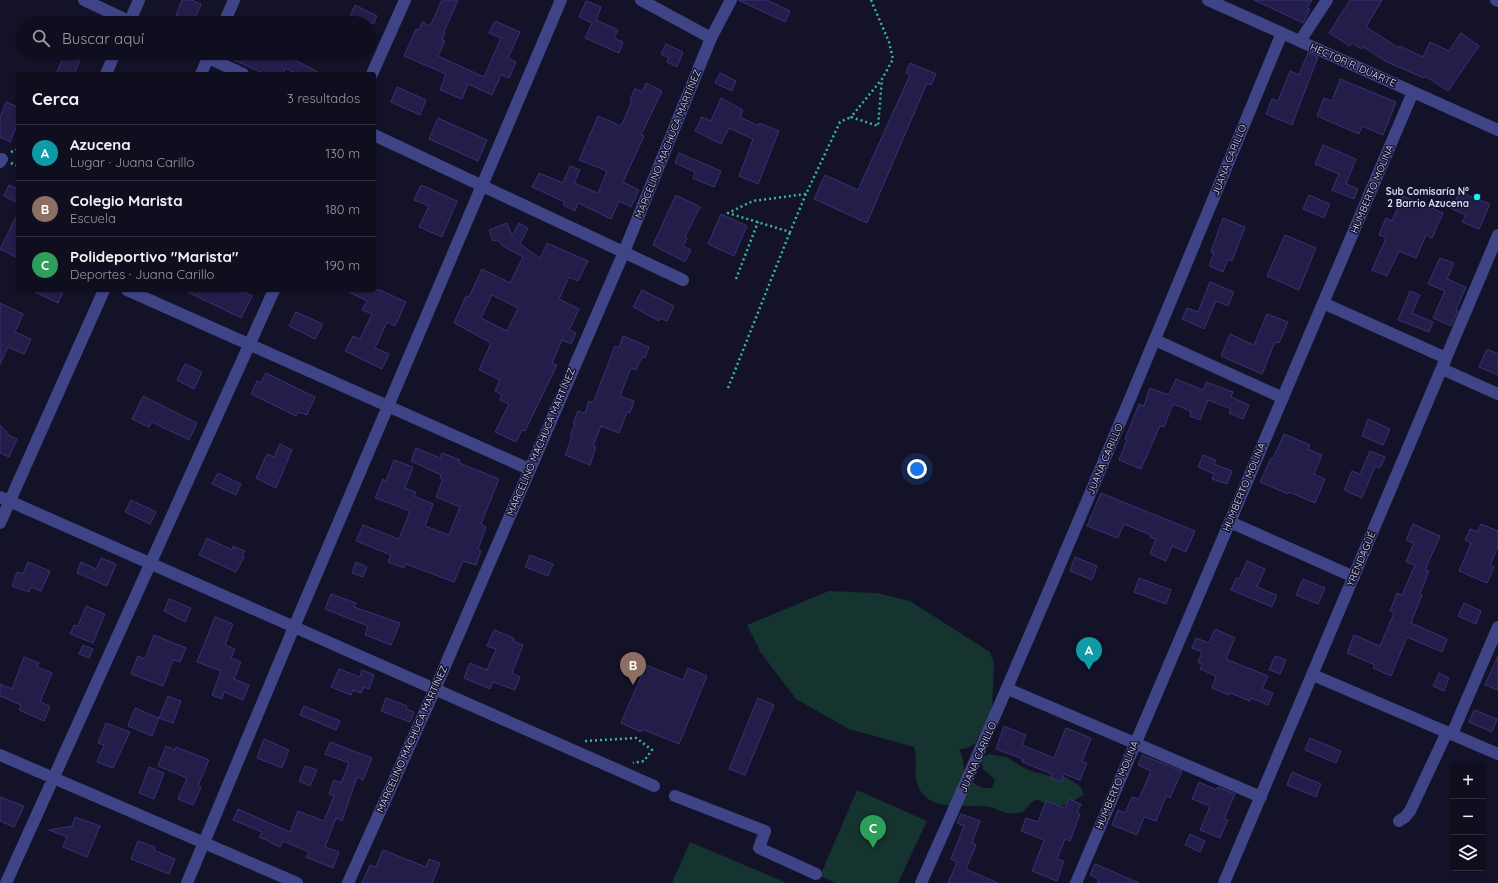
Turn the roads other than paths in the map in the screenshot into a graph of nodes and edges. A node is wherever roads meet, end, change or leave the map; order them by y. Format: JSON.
{"nodes":[{"id":1,"x":84,"y":0,"type":"edge"},
{"id":2,"x":139,"y":0,"type":"edge"},
{"id":3,"x":234,"y":0,"type":"edge"},
{"id":4,"x":405,"y":0,"type":"edge"},
{"id":5,"x":561,"y":0,"type":"edge"},
{"id":6,"x":641,"y":0,"type":"edge"},
{"id":7,"x":731,"y":0,"type":"edge"},
{"id":8,"x":1208,"y":0,"type":"edge"},
{"id":9,"x":1327,"y":0,"type":"edge"},
{"id":10,"x":118,"y":16,"type":"edge"},
{"id":11,"x":133,"y":16,"type":"edge"},
{"id":12,"x":227,"y":16,"type":"edge"},
{"id":13,"x":1282,"y":33,"type":"junction"},
{"id":14,"x":711,"y":38,"type":"junction"},
{"id":15,"x":1300,"y":41,"type":"junction"},
{"id":16,"x":112,"y":60,"type":"edge"},
{"id":17,"x":204,"y":60,"type":"edge"},
{"id":18,"x":215,"y":60,"type":"edge"},
{"id":19,"x":107,"y":72,"type":"edge"},
{"id":20,"x":201,"y":72,"type":"edge"},
{"id":21,"x":239,"y":72,"type":"edge"},
{"id":22,"x":373,"y":72,"type":"edge"},
{"id":23,"x":1413,"y":92,"type":"junction"},
{"id":24,"x":1498,"y":130,"type":"edge"},
{"id":25,"x":376,"y":136,"type":"edge"},
{"id":26,"x":482,"y":186,"type":"junction"},
{"id":27,"x":1498,"y":235,"type":"edge"},
{"id":28,"x":624,"y":252,"type":"junction"},
{"id":29,"x":683,"y":280,"type":"dead end"},
{"id":30,"x":103,"y":292,"type":"edge"},
{"id":31,"x":132,"y":292,"type":"edge"},
{"id":32,"x":273,"y":292,"type":"edge"},
{"id":33,"x":1323,"y":303,"type":"junction"},
{"id":34,"x":1155,"y":340,"type":"junction"},
{"id":35,"x":250,"y":344,"type":"junction"},
{"id":36,"x":1444,"y":364,"type":"junction"},
{"id":37,"x":1498,"y":394,"type":"edge"},
{"id":38,"x":1283,"y":398,"type":"junction"},
{"id":39,"x":388,"y":406,"type":"junction"},
{"id":40,"x":529,"y":469,"type":"junction"},
{"id":41,"x":5,"y":499,"type":"edge"},
{"id":42,"x":1230,"y":522,"type":"junction"},
{"id":43,"x":0,"y":523,"type":"edge"},
{"id":44,"x":150,"y":564,"type":"junction"},
{"id":45,"x":1354,"y":578,"type":"junction"},
{"id":46,"x":294,"y":627,"type":"junction"},
{"id":47,"x":1498,"y":627,"type":"edge"},
{"id":48,"x":1313,"y":675,"type":"junction"},
{"id":49,"x":435,"y":689,"type":"junction"},
{"id":50,"x":1008,"y":689,"type":"junction"},
{"id":51,"x":1449,"y":733,"type":"junction"},
{"id":52,"x":1135,"y":743,"type":"junction"},
{"id":53,"x":1498,"y":754,"type":"edge"},
{"id":54,"x":0,"y":755,"type":"edge"},
{"id":55,"x":54,"y":778,"type":"junction"},
{"id":56,"x":654,"y":786,"type":"dead end"},
{"id":57,"x":675,"y":796,"type":"dead end"},
{"id":58,"x":1261,"y":797,"type":"junction"},
{"id":59,"x":1399,"y":821,"type":"dead end"},
{"id":60,"x":204,"y":843,"type":"junction"},
{"id":61,"x":816,"y":874,"type":"dead end"},
{"id":62,"x":6,"y":883,"type":"edge"},
{"id":63,"x":187,"y":883,"type":"edge"},
{"id":64,"x":297,"y":883,"type":"edge"},
{"id":65,"x":348,"y":883,"type":"edge"},
{"id":66,"x":922,"y":883,"type":"edge"},
{"id":67,"x":1076,"y":883,"type":"edge"},
{"id":68,"x":1224,"y":883,"type":"edge"}],
"edges":[{"from":1,"to":10,"type":"street"},
{"from":2,"to":11,"type":"street"},
{"from":3,"to":12,"type":"street"},
{"from":4,"to":22,"type":"street"},
{"from":5,"to":26,"type":"street"},
{"from":6,"to":14,"type":"street"},
{"from":7,"to":14,"type":"street","name":"MARCELINO MACHUCA MARTÍNEZ"},
{"from":8,"to":13,"type":"street","name":"HECTOR R. DUARTE"},
{"from":9,"to":15,"type":"street"},
{"from":13,"to":15,"type":"street","name":"HECTOR R. DUARTE"},
{"from":13,"to":34,"type":"street","name":"JUANA CARILLO"},
{"from":14,"to":28,"type":"street","name":"MARCELINO MACHUCA MARTÍNEZ"},
{"from":15,"to":23,"type":"street","name":"HECTOR R. DUARTE"},
{"from":16,"to":19,"type":"street"},
{"from":17,"to":20,"type":"street"},
{"from":18,"to":21,"type":"street"},
{"from":23,"to":24,"type":"street","name":"HECTOR R. DUARTE"},
{"from":23,"to":33,"type":"street","name":"HUMBERTO MOLINA"},
{"from":25,"to":26,"type":"street"},
{"from":26,"to":28,"type":"street"},
{"from":26,"to":39,"type":"street"},
{"from":27,"to":36,"type":"street","name":"YRENDAGÜÉ"},
{"from":28,"to":29,"type":"street"},
{"from":28,"to":40,"type":"street","name":"MARCELINO MACHUCA MARTÍNEZ"},
{"from":30,"to":41,"type":"street"},
{"from":31,"to":35,"type":"street"},
{"from":32,"to":35,"type":"street"},
{"from":33,"to":36,"type":"street"},
{"from":33,"to":38,"type":"street","name":"HUMBERTO MOLINA"},
{"from":34,"to":38,"type":"street"},
{"from":34,"to":50,"type":"street","name":"JUANA CARILLO"},
{"from":35,"to":39,"type":"street"},
{"from":35,"to":44,"type":"street"},
{"from":36,"to":37,"type":"street"},
{"from":36,"to":45,"type":"street","name":"YRENDAGÜÉ"},
{"from":38,"to":42,"type":"street","name":"HUMBERTO MOLINA"},
{"from":39,"to":40,"type":"street"},
{"from":39,"to":46,"type":"street"},
{"from":40,"to":49,"type":"street","name":"MARCELINO MACHUCA MARTÍNEZ"},
{"from":41,"to":43,"type":"street"},
{"from":41,"to":44,"type":"street"},
{"from":42,"to":45,"type":"street"},
{"from":42,"to":52,"type":"street","name":"HUMBERTO MOLINA"},
{"from":44,"to":46,"type":"street"},
{"from":44,"to":55,"type":"street"},
{"from":45,"to":48,"type":"street","name":"YRENDAGÜÉ"},
{"from":46,"to":49,"type":"street"},
{"from":46,"to":60,"type":"street"},
{"from":47,"to":51,"type":"street"},
{"from":48,"to":51,"type":"street"},
{"from":48,"to":58,"type":"street","name":"YRENDAGÜÉ"},
{"from":49,"to":56,"type":"street"},
{"from":49,"to":65,"type":"street","name":"MARCELINO MACHUCA MARTÍNEZ"},
{"from":50,"to":52,"type":"street"},
{"from":50,"to":66,"type":"street","name":"JUANA CARILLO"},
{"from":51,"to":53,"type":"street"},
{"from":51,"to":59,"type":"street"},
{"from":52,"to":58,"type":"street"},
{"from":52,"to":67,"type":"street","name":"HUMBERTO MOLINA"},
{"from":54,"to":55,"type":"street"},
{"from":55,"to":60,"type":"street"},
{"from":55,"to":62,"type":"street"},
{"from":57,"to":61,"type":"street"},
{"from":58,"to":68,"type":"street","name":"YRENDAGÜÉ"},
{"from":60,"to":63,"type":"street"},
{"from":60,"to":64,"type":"street"}]}
